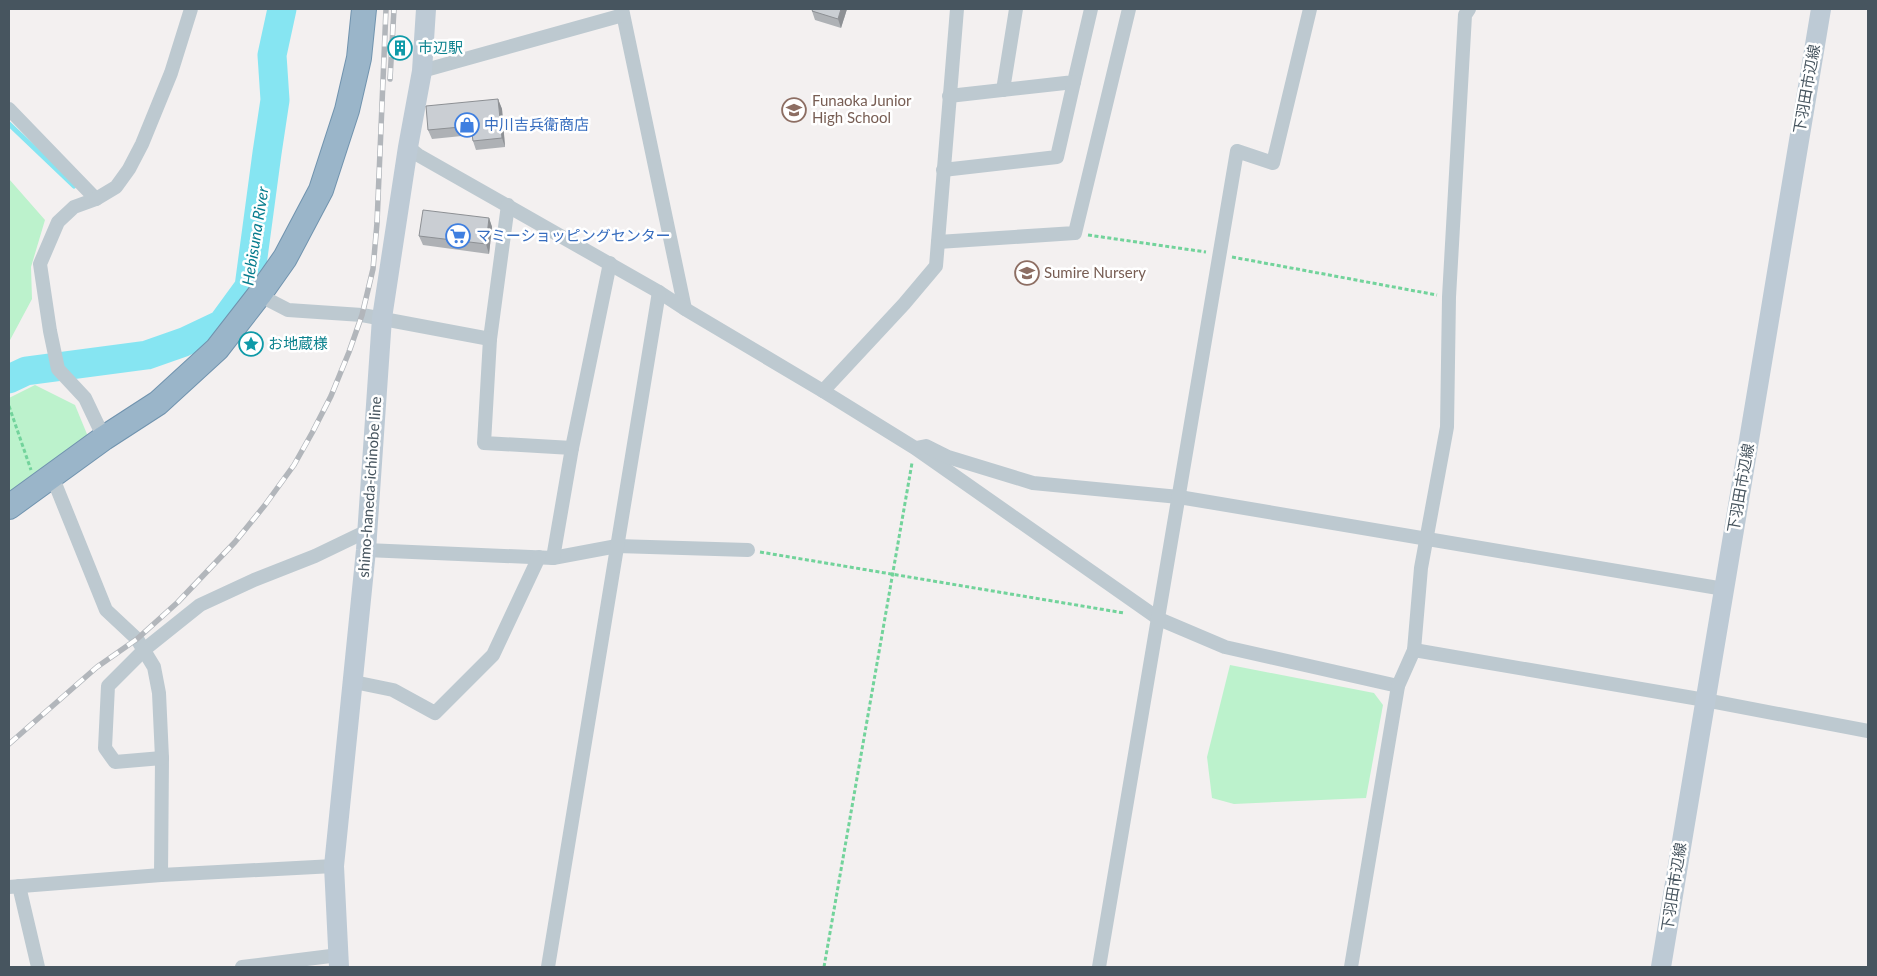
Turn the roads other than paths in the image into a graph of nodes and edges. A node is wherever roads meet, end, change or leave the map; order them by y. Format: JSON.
{"nodes":[{"id":1,"x":191,"y":9,"type":"edge"},
{"id":2,"x":364,"y":9,"type":"edge"},
{"id":3,"x":426,"y":9,"type":"edge"},
{"id":4,"x":957,"y":9,"type":"edge"},
{"id":5,"x":1016,"y":9,"type":"edge"},
{"id":6,"x":1091,"y":9,"type":"edge"},
{"id":7,"x":1129,"y":9,"type":"edge"},
{"id":8,"x":1310,"y":9,"type":"edge"},
{"id":9,"x":1469,"y":9,"type":"edge"},
{"id":10,"x":1821,"y":9,"type":"edge"},
{"id":11,"x":622,"y":12,"type":"edge"},
{"id":12,"x":422,"y":71,"type":"junction"},
{"id":13,"x":1074,"y":82,"type":"junction"},
{"id":14,"x":1003,"y":90,"type":"junction"},
{"id":15,"x":949,"y":96,"type":"junction"},
{"id":16,"x":9,"y":109,"type":"edge"},
{"id":17,"x":408,"y":147,"type":"junction"},
{"id":18,"x":943,"y":170,"type":"junction"},
{"id":19,"x":96,"y":199,"type":"junction"},
{"id":20,"x":508,"y":205,"type":"junction"},
{"id":21,"x":938,"y":242,"type":"junction"},
{"id":22,"x":610,"y":263,"type":"junction"},
{"id":23,"x":659,"y":292,"type":"junction"},
{"id":24,"x":259,"y":295,"type":"junction"},
{"id":25,"x":685,"y":309,"type":"junction"},
{"id":26,"x":382,"y":318,"type":"junction"},
{"id":27,"x":490,"y":339,"type":"junction"},
{"id":28,"x":823,"y":391,"type":"junction"},
{"id":29,"x":104,"y":438,"type":"junction"},
{"id":30,"x":572,"y":448,"type":"junction"},
{"id":31,"x":915,"y":448,"type":"junction"},
{"id":32,"x":44,"y":481,"type":"junction"},
{"id":33,"x":1179,"y":498,"type":"junction"},
{"id":34,"x":9,"y":507,"type":"edge"},
{"id":35,"x":1426,"y":540,"type":"junction"},
{"id":36,"x":367,"y":541,"type":"junction"},
{"id":37,"x":617,"y":546,"type":"junction"},
{"id":38,"x":748,"y":550,"type":"road end"},
{"id":39,"x":539,"y":558,"type":"junction"},
{"id":40,"x":554,"y":558,"type":"junction"},
{"id":41,"x":1724,"y":589,"type":"junction"},
{"id":42,"x":1159,"y":619,"type":"junction"},
{"id":43,"x":145,"y":649,"type":"junction"},
{"id":44,"x":1414,"y":650,"type":"junction"},
{"id":45,"x":354,"y":682,"type":"junction"},
{"id":46,"x":1398,"y":686,"type":"junction"},
{"id":47,"x":1705,"y":700,"type":"junction"},
{"id":48,"x":1868,"y":731,"type":"edge"},
{"id":49,"x":162,"y":758,"type":"junction"},
{"id":50,"x":334,"y":866,"type":"junction"},
{"id":51,"x":160,"y":875,"type":"junction"},
{"id":52,"x":14,"y":886,"type":"edge"},
{"id":53,"x":339,"y":961,"type":"edge"},
{"id":54,"x":38,"y":967,"type":"edge"},
{"id":55,"x":242,"y":967,"type":"edge"},
{"id":56,"x":548,"y":967,"type":"edge"},
{"id":57,"x":1099,"y":967,"type":"edge"},
{"id":58,"x":1351,"y":967,"type":"edge"},
{"id":59,"x":1661,"y":967,"type":"edge"}],
"edges":[{"from":1,"to":19,"type":"street"},
{"from":2,"to":24,"type":"highway"},
{"from":3,"to":12,"type":"main road","name":"shimo-haneda-ichinobe line"},
{"from":4,"to":15,"type":"street"},
{"from":5,"to":14,"type":"street"},
{"from":6,"to":13,"type":"street"},
{"from":7,"to":21,"type":"street"},
{"from":8,"to":33,"type":"street"},
{"from":9,"to":35,"type":"street"},
{"from":10,"to":41,"type":"main road","name":"下羽田市辺線"},
{"from":11,"to":12,"type":"street"},
{"from":11,"to":25,"type":"street"},
{"from":12,"to":17,"type":"main road","name":"shimo-haneda-ichinobe line"},
{"from":13,"to":14,"type":"street"},
{"from":13,"to":18,"type":"street"},
{"from":14,"to":15,"type":"street"},
{"from":15,"to":18,"type":"street"},
{"from":16,"to":19,"type":"street"},
{"from":17,"to":20,"type":"street"},
{"from":17,"to":26,"type":"main road","name":"shimo-haneda-ichinobe line"},
{"from":18,"to":21,"type":"street"},
{"from":19,"to":29,"type":"street"},
{"from":20,"to":22,"type":"street"},
{"from":20,"to":27,"type":"street"},
{"from":21,"to":28,"type":"street"},
{"from":22,"to":23,"type":"street"},
{"from":22,"to":30,"type":"street"},
{"from":23,"to":25,"type":"street"},
{"from":23,"to":37,"type":"street"},
{"from":24,"to":26,"type":"street"},
{"from":24,"to":29,"type":"highway"},
{"from":25,"to":28,"type":"street"},
{"from":26,"to":27,"type":"street"},
{"from":26,"to":36,"type":"main road","name":"shimo-haneda-ichinobe line"},
{"from":27,"to":30,"type":"street"},
{"from":28,"to":31,"type":"street"},
{"from":29,"to":32,"type":"highway"},
{"from":30,"to":40,"type":"street"},
{"from":31,"to":33,"type":"street"},
{"from":31,"to":42,"type":"street"},
{"from":32,"to":34,"type":"highway"},
{"from":32,"to":43,"type":"street"},
{"from":33,"to":35,"type":"street"},
{"from":33,"to":42,"type":"street"},
{"from":35,"to":41,"type":"street"},
{"from":35,"to":44,"type":"street"},
{"from":36,"to":39,"type":"street"},
{"from":36,"to":43,"type":"street"},
{"from":36,"to":45,"type":"main road","name":"shimo-haneda-ichinobe line"},
{"from":37,"to":38,"type":"street"},
{"from":37,"to":40,"type":"street"},
{"from":37,"to":56,"type":"street"},
{"from":39,"to":40,"type":"street"},
{"from":39,"to":45,"type":"street"},
{"from":41,"to":47,"type":"main road","name":"下羽田市辺線"},
{"from":42,"to":46,"type":"street"},
{"from":42,"to":57,"type":"street"},
{"from":43,"to":49,"type":"street"},
{"from":43,"to":49,"type":"street"},
{"from":44,"to":46,"type":"street"},
{"from":44,"to":47,"type":"street"},
{"from":45,"to":50,"type":"main road","name":"shimo-haneda-ichinobe line"},
{"from":46,"to":58,"type":"street"},
{"from":47,"to":48,"type":"street"},
{"from":47,"to":59,"type":"main road","name":"下羽田市辺線"},
{"from":49,"to":51,"type":"street"},
{"from":50,"to":51,"type":"street"},
{"from":50,"to":53,"type":"main road","name":"shimo-haneda-ichinobe line"},
{"from":51,"to":52,"type":"street"},
{"from":52,"to":54,"type":"street"},
{"from":53,"to":55,"type":"street"}]}
